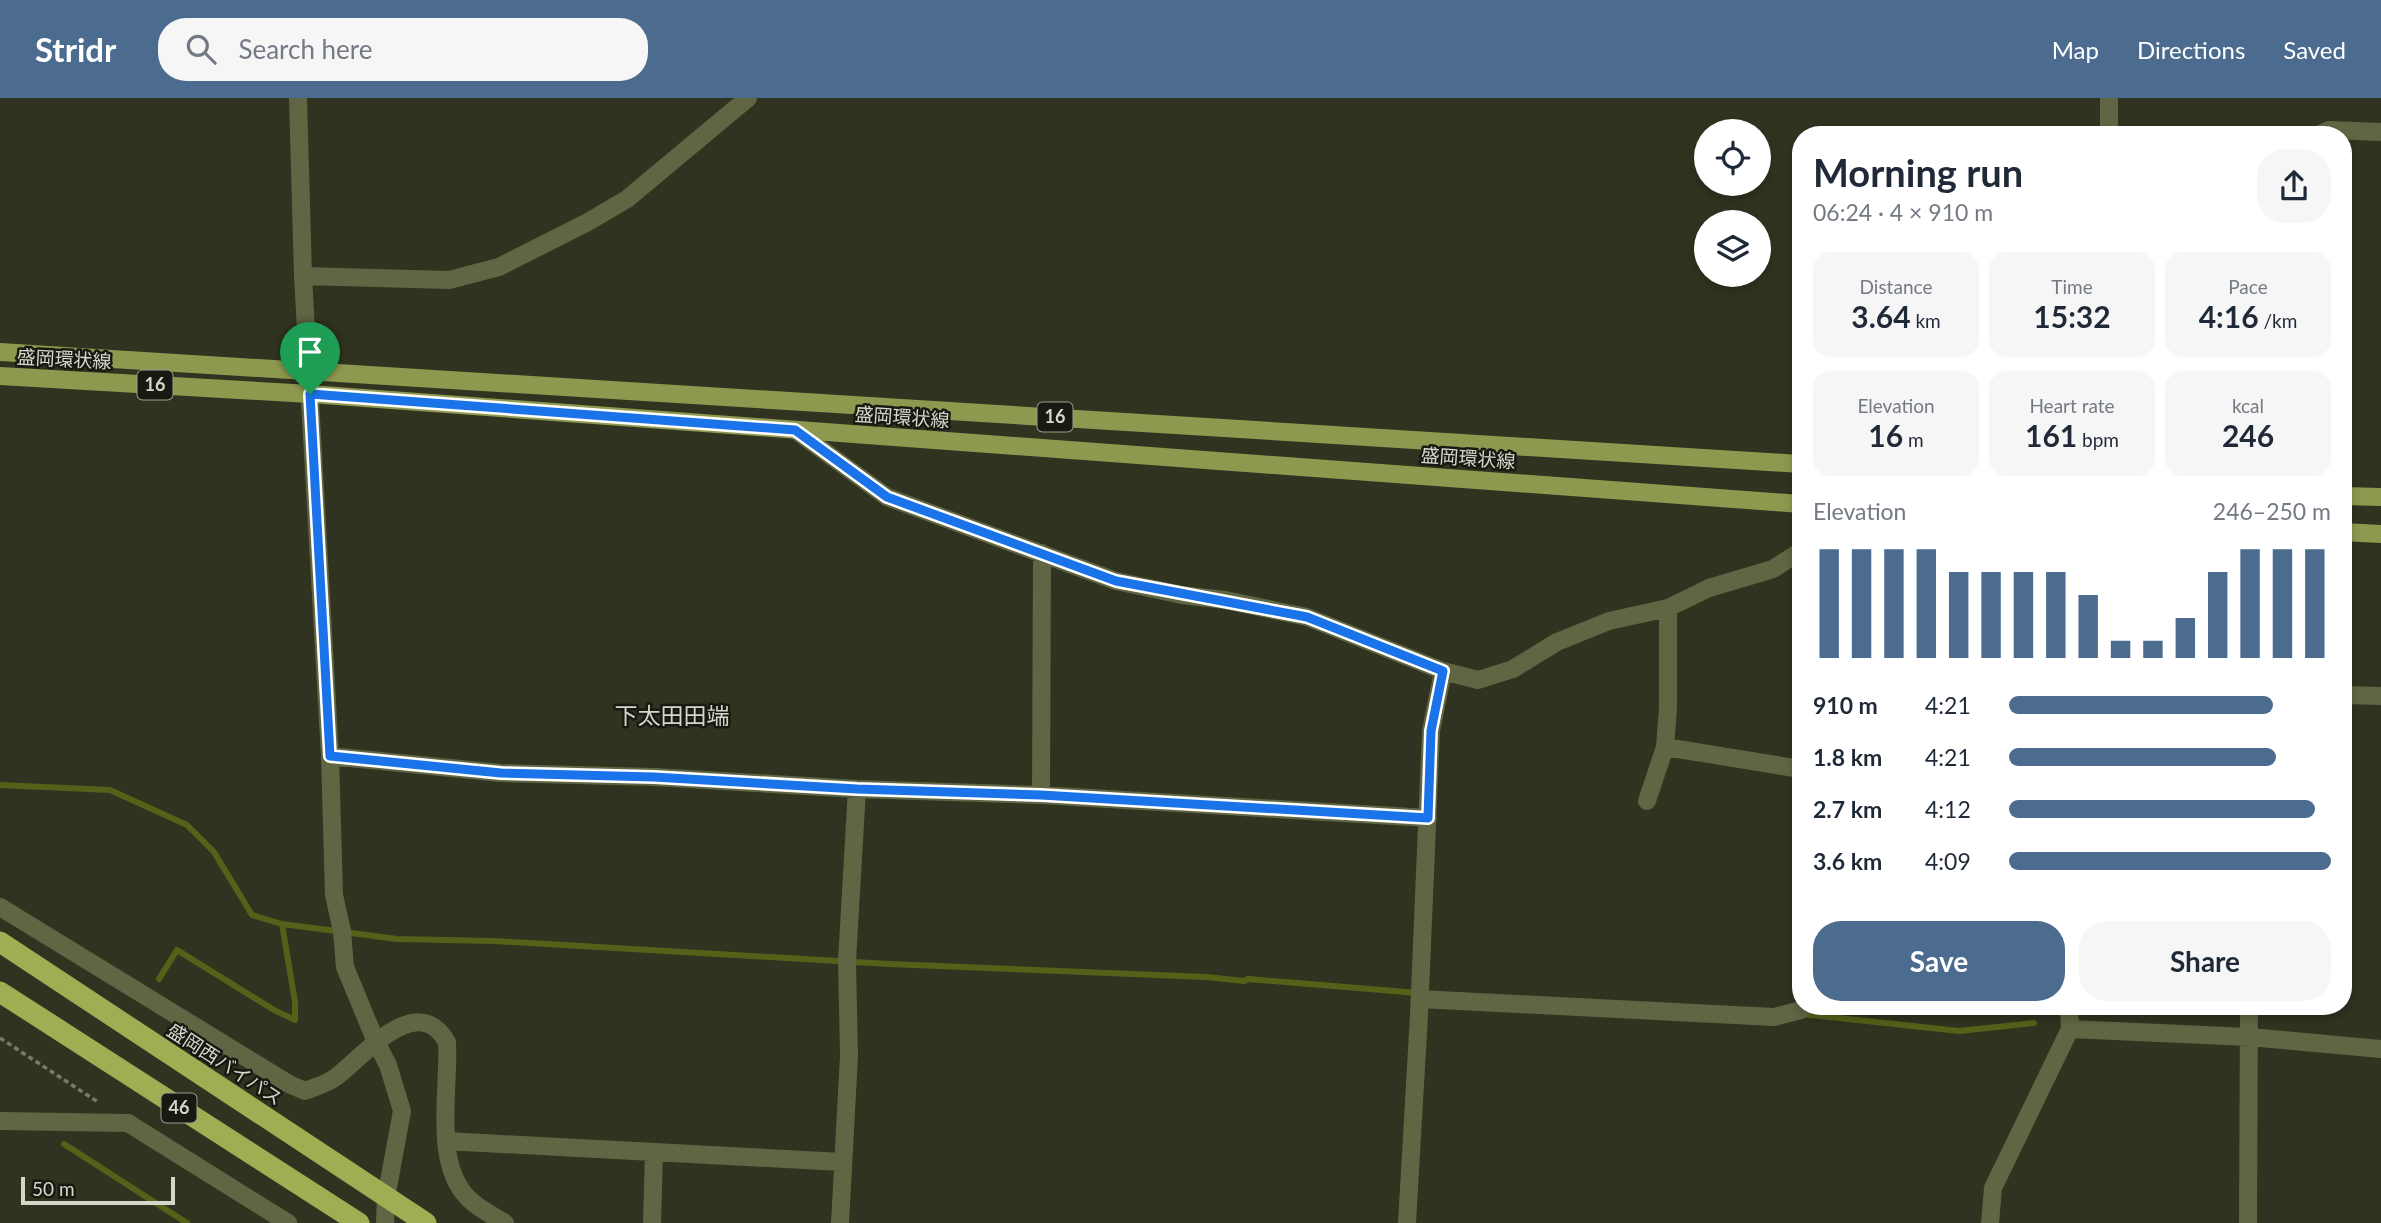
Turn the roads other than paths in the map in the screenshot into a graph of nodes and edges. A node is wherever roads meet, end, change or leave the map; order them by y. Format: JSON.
{"nodes":[{"id":1,"x":298,"y":98,"type":"edge"},
{"id":2,"x":748,"y":98,"type":"edge"},
{"id":3,"x":2109,"y":98,"type":"edge"},
{"id":4,"x":2109,"y":126,"type":"edge"},
{"id":5,"x":2352,"y":131,"type":"edge"},
{"id":6,"x":2381,"y":132,"type":"edge"},
{"id":7,"x":303,"y":276,"type":"junction"},
{"id":8,"x":0,"y":352,"type":"edge"},
{"id":9,"x":309,"y":370,"type":"junction"},
{"id":10,"x":0,"y":376,"type":"edge"},
{"id":11,"x":310,"y":394,"type":"junction"},
{"id":12,"x":795,"y":430,"type":"junction"},
{"id":13,"x":1792,"y":463,"type":"edge"},
{"id":14,"x":2352,"y":496,"type":"edge"},
{"id":15,"x":2381,"y":497,"type":"edge"},
{"id":16,"x":1792,"y":503,"type":"edge"},
{"id":17,"x":2352,"y":532,"type":"edge"},
{"id":18,"x":2381,"y":534,"type":"edge"},
{"id":19,"x":1042,"y":554,"type":"junction"},
{"id":20,"x":1792,"y":557,"type":"edge"},
{"id":21,"x":1668,"y":608,"type":"junction"},
{"id":22,"x":1443,"y":671,"type":"junction"},
{"id":23,"x":2352,"y":695,"type":"edge"},
{"id":24,"x":2381,"y":696,"type":"edge"},
{"id":25,"x":1665,"y":747,"type":"junction"},
{"id":26,"x":330,"y":756,"type":"junction"},
{"id":27,"x":1792,"y":768,"type":"edge"},
{"id":28,"x":857,"y":789,"type":"junction"},
{"id":29,"x":1041,"y":795,"type":"junction"},
{"id":30,"x":1647,"y":801,"type":"dead end"},
{"id":31,"x":1428,"y":818,"type":"junction"},
{"id":32,"x":0,"y":907,"type":"edge"},
{"id":33,"x":0,"y":943,"type":"edge"},
{"id":34,"x":0,"y":992,"type":"edge"},
{"id":35,"x":1420,"y":999,"type":"junction"},
{"id":36,"x":1792,"y":1012,"type":"edge"},
{"id":37,"x":2069,"y":1015,"type":"edge"},
{"id":38,"x":2249,"y":1015,"type":"edge"},
{"id":39,"x":2070,"y":1029,"type":"junction"},
{"id":40,"x":2249,"y":1037,"type":"junction"},
{"id":41,"x":376,"y":1042,"type":"junction"},
{"id":42,"x":2381,"y":1049,"type":"edge"},
{"id":43,"x":0,"y":1121,"type":"edge"},
{"id":44,"x":446,"y":1141,"type":"junction"},
{"id":45,"x":654,"y":1152,"type":"junction"},
{"id":46,"x":842,"y":1162,"type":"junction"},
{"id":47,"x":386,"y":1198,"type":"junction"},
{"id":48,"x":288,"y":1223,"type":"edge"},
{"id":49,"x":359,"y":1223,"type":"edge"},
{"id":50,"x":385,"y":1223,"type":"edge"},
{"id":51,"x":426,"y":1223,"type":"edge"},
{"id":52,"x":505,"y":1223,"type":"edge"},
{"id":53,"x":652,"y":1223,"type":"edge"},
{"id":54,"x":840,"y":1223,"type":"edge"},
{"id":55,"x":1406,"y":1223,"type":"edge"},
{"id":56,"x":1990,"y":1223,"type":"edge"},
{"id":57,"x":2248,"y":1223,"type":"edge"}],
"edges":[{"from":1,"to":7,"type":"street"},
{"from":2,"to":7,"type":"street"},
{"from":3,"to":4,"type":"street"},
{"from":5,"to":6,"type":"street"},
{"from":7,"to":9,"type":"street"},
{"from":8,"to":9,"type":"main road","name":"盛岡環状線","number":"16"},
{"from":9,"to":11,"type":"street"},
{"from":9,"to":13,"type":"main road","name":"盛岡環状線","number":"16"},
{"from":10,"to":11,"type":"main road","name":"盛岡環状線","number":"16"},
{"from":11,"to":12,"type":"main road","name":"盛岡環状線","number":"16"},
{"from":11,"to":26,"type":"street"},
{"from":12,"to":16,"type":"main road","name":"盛岡環状線","number":"16"},
{"from":12,"to":19,"type":"street"},
{"from":14,"to":15,"type":"main road"},
{"from":17,"to":18,"type":"main road"},
{"from":19,"to":22,"type":"street"},
{"from":19,"to":29,"type":"street"},
{"from":20,"to":21,"type":"street"},
{"from":21,"to":22,"type":"street"},
{"from":21,"to":25,"type":"street"},
{"from":22,"to":31,"type":"street"},
{"from":23,"to":24,"type":"street"},
{"from":25,"to":27,"type":"street"},
{"from":25,"to":30,"type":"street"},
{"from":26,"to":28,"type":"street"},
{"from":26,"to":41,"type":"street"},
{"from":28,"to":29,"type":"street"},
{"from":28,"to":46,"type":"street"},
{"from":29,"to":31,"type":"street"},
{"from":31,"to":35,"type":"street"},
{"from":32,"to":41,"type":"street"},
{"from":33,"to":47,"type":"highway","name":"盛岡西バイパス","number":"46"},
{"from":34,"to":49,"type":"highway","number":"46"},
{"from":35,"to":36,"type":"street"},
{"from":35,"to":55,"type":"street"},
{"from":37,"to":39,"type":"street"},
{"from":38,"to":40,"type":"street"},
{"from":39,"to":40,"type":"street"},
{"from":39,"to":56,"type":"street"},
{"from":40,"to":42,"type":"street"},
{"from":40,"to":57,"type":"street"},
{"from":41,"to":44,"type":"street"},
{"from":41,"to":47,"type":"street"},
{"from":43,"to":48,"type":"street"},
{"from":44,"to":45,"type":"street"},
{"from":44,"to":52,"type":"street"},
{"from":45,"to":46,"type":"street"},
{"from":45,"to":53,"type":"street"},
{"from":46,"to":54,"type":"street"},
{"from":47,"to":50,"type":"street"},
{"from":47,"to":51,"type":"highway","name":"盛岡西バイパス","number":"46"}]}
